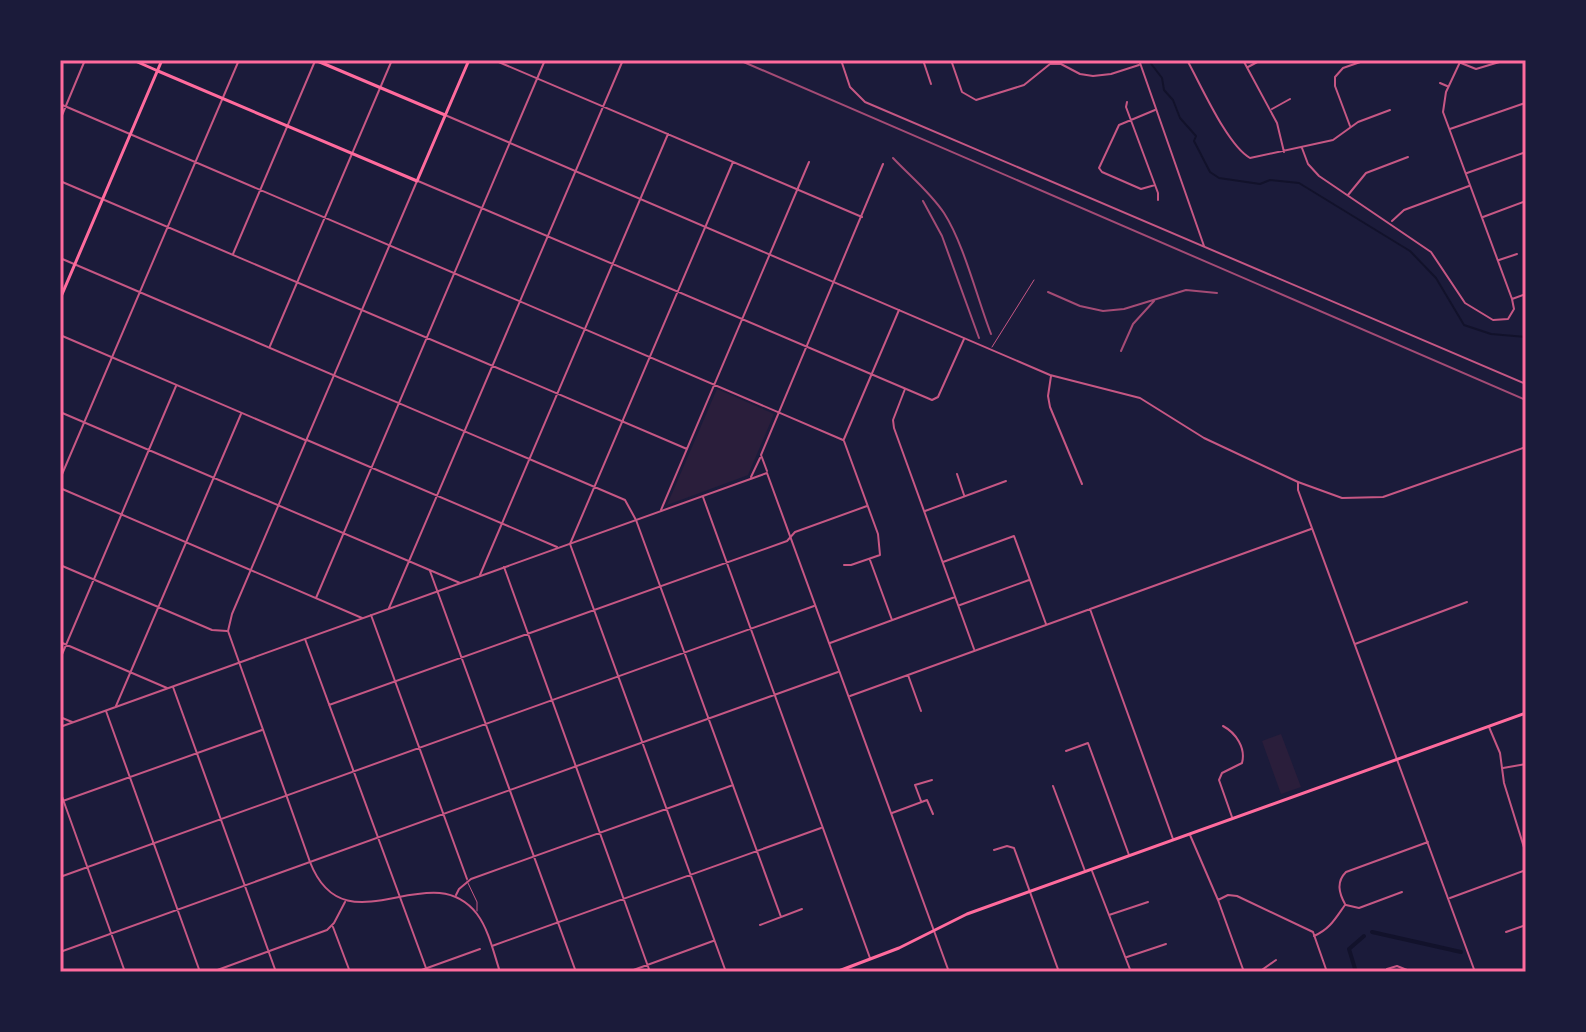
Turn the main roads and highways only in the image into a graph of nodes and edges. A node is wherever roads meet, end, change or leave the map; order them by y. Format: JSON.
{"nodes":[{"id":1,"x":133,"y":60,"type":"edge"},
{"id":2,"x":162,"y":60,"type":"edge"},
{"id":3,"x":315,"y":60,"type":"edge"},
{"id":4,"x":469,"y":60,"type":"edge"},
{"id":5,"x":158,"y":71,"type":"junction"},
{"id":6,"x":445,"y":115,"type":"junction"},
{"id":7,"x":60,"y":299,"type":"edge"},
{"id":8,"x":1526,"y":713,"type":"edge"},
{"id":9,"x":836,"y":972,"type":"edge"}],
"edges":[{"from":1,"to":5,"type":"main road"},
{"from":2,"to":5,"type":"main road"},
{"from":3,"to":6,"type":"main road"},
{"from":4,"to":6,"type":"main road"},
{"from":5,"to":6,"type":"main road"},
{"from":5,"to":7,"type":"main road"},
{"from":8,"to":9,"type":"main road"}]}
